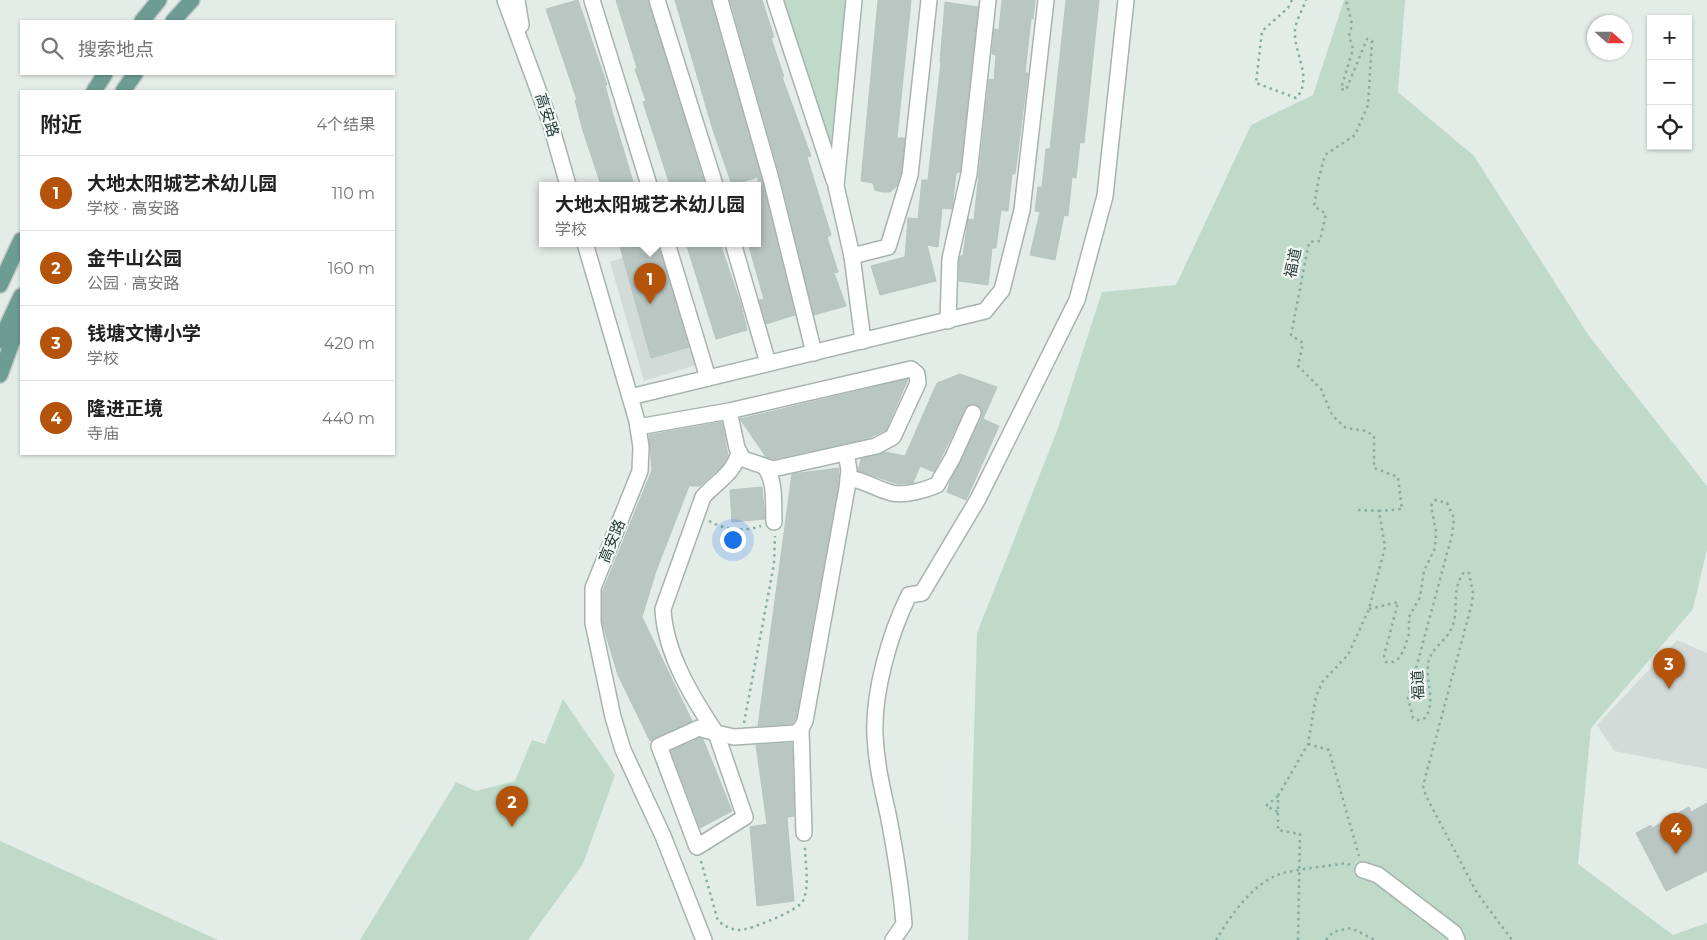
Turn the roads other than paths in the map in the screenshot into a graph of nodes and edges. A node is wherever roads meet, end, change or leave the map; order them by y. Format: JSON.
{"nodes":[{"id":1,"x":159,"y":0,"type":"edge"},
{"id":2,"x":192,"y":0,"type":"edge"},
{"id":3,"x":517,"y":0,"type":"edge"},
{"id":4,"x":592,"y":0,"type":"edge"},
{"id":5,"x":658,"y":0,"type":"edge"},
{"id":6,"x":720,"y":0,"type":"edge"},
{"id":7,"x":775,"y":0,"type":"edge"},
{"id":8,"x":854,"y":0,"type":"edge"},
{"id":9,"x":929,"y":0,"type":"edge"},
{"id":10,"x":988,"y":0,"type":"edge"},
{"id":11,"x":1046,"y":0,"type":"edge"},
{"id":12,"x":1126,"y":0,"type":"edge"},
{"id":13,"x":143,"y":20,"type":"edge"},
{"id":14,"x":174,"y":20,"type":"edge"},
{"id":15,"x":104,"y":75,"type":"edge"},
{"id":16,"x":134,"y":75,"type":"edge"},
{"id":17,"x":95,"y":90,"type":"edge"},
{"id":18,"x":124,"y":90,"type":"edge"},
{"id":19,"x":567,"y":182,"type":"edge"},
{"id":20,"x":648,"y":182,"type":"edge"},
{"id":21,"x":714,"y":182,"type":"edge"},
{"id":22,"x":836,"y":186,"type":"junction"},
{"id":23,"x":20,"y":242,"type":"edge"},
{"id":24,"x":586,"y":247,"type":"edge"},
{"id":25,"x":667,"y":247,"type":"edge"},
{"id":26,"x":733,"y":247,"type":"edge"},
{"id":27,"x":852,"y":256,"type":"junction"},
{"id":28,"x":0,"y":285,"type":"edge"},
{"id":29,"x":20,"y":298,"type":"edge"},
{"id":30,"x":20,"y":321,"type":"edge"},
{"id":31,"x":948,"y":321,"type":"junction"},
{"id":32,"x":863,"y":341,"type":"junction"},
{"id":33,"x":0,"y":342,"type":"edge"},
{"id":34,"x":814,"y":353,"type":"junction"},
{"id":35,"x":768,"y":364,"type":"junction"},
{"id":36,"x":0,"y":375,"type":"edge"},
{"id":37,"x":708,"y":378,"type":"junction"},
{"id":38,"x":630,"y":397,"type":"junction"},
{"id":39,"x":729,"y":411,"type":"junction"},
{"id":40,"x":973,"y":413,"type":"dead end"},
{"id":41,"x":638,"y":426,"type":"junction"},
{"id":42,"x":739,"y":452,"type":"junction"},
{"id":43,"x":846,"y":453,"type":"junction"},
{"id":44,"x":765,"y":467,"type":"junction"},
{"id":45,"x":848,"y":478,"type":"junction"},
{"id":46,"x":774,"y":522,"type":"road end"},
{"id":47,"x":801,"y":729,"type":"junction"},
{"id":48,"x":716,"y":733,"type":"junction"},
{"id":49,"x":804,"y":832,"type":"road end"},
{"id":50,"x":1363,"y":870,"type":"road end"},
{"id":51,"x":704,"y":940,"type":"edge"},
{"id":52,"x":893,"y":940,"type":"edge"},
{"id":53,"x":1457,"y":940,"type":"edge"}],
"edges":[{"from":1,"to":13,"type":"main road"},
{"from":2,"to":14,"type":"main road"},
{"from":3,"to":19,"type":"street","name":"高安路"},
{"from":4,"to":20,"type":"street"},
{"from":5,"to":21,"type":"street"},
{"from":6,"to":34,"type":"street"},
{"from":7,"to":22,"type":"street"},
{"from":8,"to":22,"type":"street"},
{"from":9,"to":27,"type":"street"},
{"from":10,"to":31,"type":"street"},
{"from":11,"to":31,"type":"street"},
{"from":12,"to":52,"type":"street"},
{"from":15,"to":17,"type":"main road"},
{"from":16,"to":18,"type":"main road"},
{"from":22,"to":27,"type":"street"},
{"from":23,"to":28,"type":"main road"},
{"from":24,"to":38,"type":"street","name":"高安路"},
{"from":25,"to":37,"type":"street"},
{"from":26,"to":35,"type":"street"},
{"from":27,"to":32,"type":"street"},
{"from":29,"to":33,"type":"main road"},
{"from":30,"to":36,"type":"main road"},
{"from":31,"to":32,"type":"street"},
{"from":32,"to":34,"type":"street"},
{"from":34,"to":35,"type":"street"},
{"from":35,"to":37,"type":"street"},
{"from":37,"to":38,"type":"street"},
{"from":38,"to":41,"type":"street","name":"高安路"},
{"from":39,"to":41,"type":"street"},
{"from":39,"to":42,"type":"street"},
{"from":39,"to":43,"type":"street"},
{"from":40,"to":45,"type":"street"},
{"from":41,"to":51,"type":"street","name":"高安路"},
{"from":42,"to":44,"type":"street"},
{"from":42,"to":48,"type":"street"},
{"from":43,"to":44,"type":"street"},
{"from":43,"to":45,"type":"street"},
{"from":44,"to":46,"type":"street"},
{"from":45,"to":47,"type":"street"},
{"from":47,"to":48,"type":"street"},
{"from":47,"to":49,"type":"street"},
{"from":48,"to":48,"type":"street"},
{"from":50,"to":53,"type":"street"}]}
